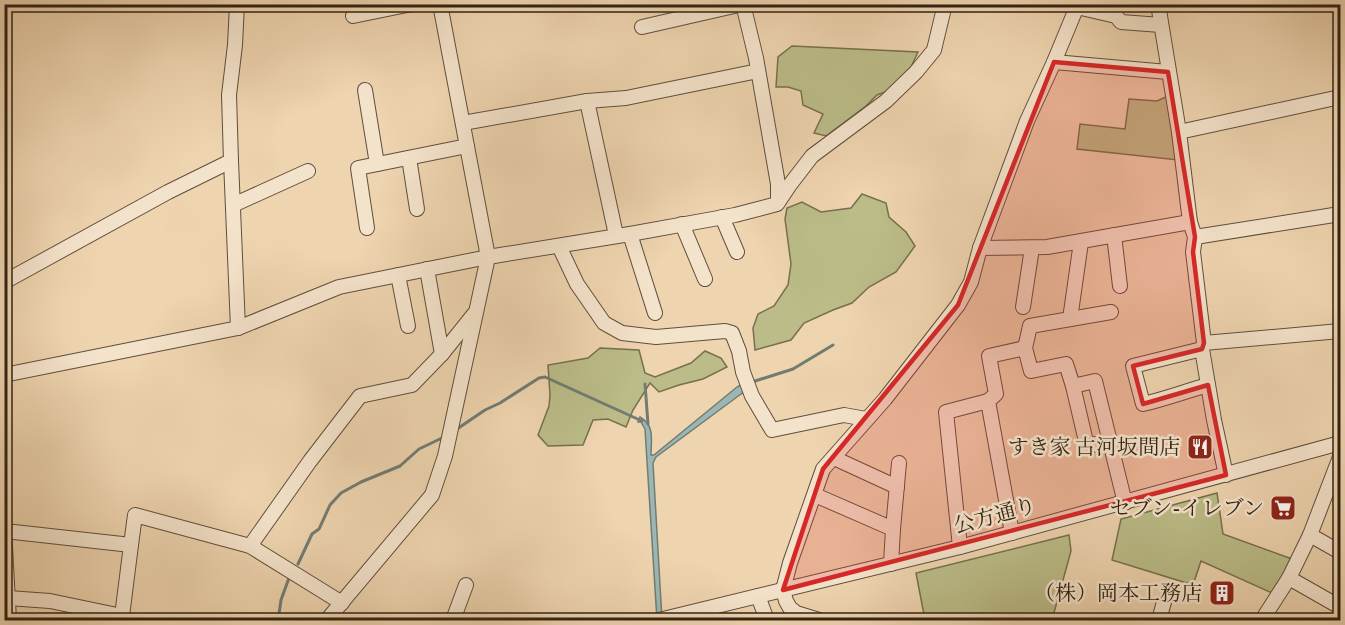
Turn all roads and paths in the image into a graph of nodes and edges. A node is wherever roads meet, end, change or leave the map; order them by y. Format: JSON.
{"nodes":[{"id":1,"x":237,"y":4,"type":"edge"},
{"id":2,"x":411,"y":4,"type":"edge"},
{"id":3,"x":440,"y":4,"type":"edge"},
{"id":4,"x":945,"y":4,"type":"edge"},
{"id":5,"x":1158,"y":4,"type":"edge"},
{"id":6,"x":1077,"y":6,"type":"edge"},
{"id":7,"x":353,"y":16,"type":"dead end"},
{"id":8,"x":1161,"y":24,"type":"junction"},
{"id":9,"x":642,"y":27,"type":"dead end"},
{"id":10,"x":1054,"y":62,"type":"junction"},
{"id":11,"x":758,"y":71,"type":"junction"},
{"id":12,"x":1168,"y":72,"type":"junction"},
{"id":13,"x":365,"y":90,"type":"dead end"},
{"id":14,"x":1341,"y":97,"type":"edge"},
{"id":15,"x":587,"y":101,"type":"junction"},
{"id":16,"x":463,"y":123,"type":"junction"},
{"id":17,"x":1179,"y":132,"type":"junction"},
{"id":18,"x":468,"y":146,"type":"junction"},
{"id":19,"x":409,"y":158,"type":"junction"},
{"id":20,"x":231,"y":161,"type":"junction"},
{"id":21,"x":377,"y":164,"type":"junction"},
{"id":22,"x":308,"y":171,"type":"dead end"},
{"id":23,"x":777,"y":204,"type":"junction"},
{"id":24,"x":233,"y":205,"type":"junction"},
{"id":25,"x":417,"y":209,"type":"dead end"},
{"id":26,"x":1341,"y":214,"type":"edge"},
{"id":27,"x":722,"y":217,"type":"junction"},
{"id":28,"x":1191,"y":222,"type":"junction"},
{"id":29,"x":682,"y":224,"type":"junction"},
{"id":30,"x":367,"y":228,"type":"dead end"},
{"id":31,"x":623,"y":235,"type":"junction"},
{"id":32,"x":1114,"y":235,"type":"junction"},
{"id":33,"x":1195,"y":237,"type":"junction"},
{"id":34,"x":1081,"y":242,"type":"junction"},
{"id":35,"x":559,"y":246,"type":"junction"},
{"id":36,"x":980,"y":248,"type":"junction"},
{"id":37,"x":1032,"y":248,"type":"junction"},
{"id":38,"x":736,"y":252,"type":"dead end"},
{"id":39,"x":488,"y":257,"type":"junction"},
{"id":40,"x":427,"y":269,"type":"junction"},
{"id":41,"x":398,"y":275,"type":"junction"},
{"id":42,"x":705,"y":279,"type":"dead end"},
{"id":43,"x":4,"y":282,"type":"edge"},
{"id":44,"x":1120,"y":286,"type":"dead end"},
{"id":45,"x":1023,"y":307,"type":"dead end"},
{"id":46,"x":477,"y":310,"type":"junction"},
{"id":47,"x":1111,"y":312,"type":"dead end"},
{"id":48,"x":655,"y":313,"type":"dead end"},
{"id":49,"x":1070,"y":319,"type":"junction"},
{"id":50,"x":408,"y":326,"type":"dead end"},
{"id":51,"x":238,"y":328,"type":"junction"},
{"id":52,"x":1341,"y":331,"type":"edge"},
{"id":53,"x":1203,"y":346,"type":"junction"},
{"id":54,"x":1025,"y":348,"type":"junction"},
{"id":55,"x":442,"y":354,"type":"junction"},
{"id":56,"x":4,"y":375,"type":"edge"},
{"id":57,"x":1208,"y":385,"type":"junction"},
{"id":58,"x":1073,"y":386,"type":"junction"},
{"id":59,"x":988,"y":401,"type":"junction"},
{"id":60,"x":866,"y":419,"type":"junction"},
{"id":61,"x":1109,"y":441,"type":"junction"},
{"id":62,"x":1341,"y":442,"type":"edge"},
{"id":63,"x":1341,"y":457,"type":"edge"},
{"id":64,"x":834,"y":458,"type":"junction"},
{"id":65,"x":899,"y":463,"type":"dead end"},
{"id":66,"x":1226,"y":475,"type":"junction"},
{"id":67,"x":897,"y":487,"type":"junction"},
{"id":68,"x":814,"y":495,"type":"junction"},
{"id":69,"x":1125,"y":503,"type":"junction"},
{"id":70,"x":893,"y":529,"type":"junction"},
{"id":71,"x":5,"y":530,"type":"edge"},
{"id":72,"x":1012,"y":533,"type":"junction"},
{"id":73,"x":1310,"y":535,"type":"junction"},
{"id":74,"x":131,"y":545,"type":"junction"},
{"id":75,"x":250,"y":546,"type":"junction"},
{"id":76,"x":960,"y":547,"type":"junction"},
{"id":77,"x":1341,"y":552,"type":"edge"},
{"id":78,"x":891,"y":564,"type":"junction"},
{"id":79,"x":1289,"y":578,"type":"junction"},
{"id":80,"x":466,"y":585,"type":"dead end"},
{"id":81,"x":783,"y":590,"type":"junction"},
{"id":82,"x":758,"y":596,"type":"junction"},
{"id":83,"x":8,"y":598,"type":"junction"},
{"id":84,"x":1164,"y":602,"type":"dead end"},
{"id":85,"x":342,"y":603,"type":"junction"},
{"id":86,"x":1341,"y":607,"type":"edge"},
{"id":87,"x":128,"y":618,"type":"edge"},
{"id":88,"x":9,"y":621,"type":"edge"},
{"id":89,"x":327,"y":621,"type":"edge"},
{"id":90,"x":453,"y":621,"type":"edge"},
{"id":91,"x":659,"y":621,"type":"edge"},
{"id":92,"x":767,"y":621,"type":"edge"},
{"id":93,"x":819,"y":621,"type":"edge"},
{"id":94,"x":1159,"y":621,"type":"edge"},
{"id":95,"x":1262,"y":621,"type":"edge"}],
"edges":[{"from":1,"to":20,"type":"street"},
{"from":2,"to":7,"type":"street"},
{"from":3,"to":16,"type":"street"},
{"from":4,"to":23,"type":"street"},
{"from":5,"to":8,"type":"street"},
{"from":6,"to":8,"type":"street"},
{"from":6,"to":10,"type":"street"},
{"from":8,"to":12,"type":"street"},
{"from":9,"to":11,"type":"street"},
{"from":10,"to":12,"type":"street"},
{"from":10,"to":36,"type":"street"},
{"from":11,"to":15,"type":"street"},
{"from":11,"to":23,"type":"street"},
{"from":12,"to":17,"type":"street"},
{"from":13,"to":21,"type":"street"},
{"from":14,"to":17,"type":"street"},
{"from":15,"to":16,"type":"street"},
{"from":15,"to":31,"type":"street"},
{"from":16,"to":18,"type":"street"},
{"from":17,"to":28,"type":"street"},
{"from":18,"to":19,"type":"street"},
{"from":18,"to":39,"type":"street"},
{"from":19,"to":21,"type":"street"},
{"from":19,"to":25,"type":"street"},
{"from":20,"to":24,"type":"street"},
{"from":20,"to":43,"type":"street"},
{"from":21,"to":30,"type":"street"},
{"from":22,"to":24,"type":"street"},
{"from":23,"to":27,"type":"street"},
{"from":24,"to":51,"type":"street"},
{"from":26,"to":33,"type":"street"},
{"from":27,"to":29,"type":"street"},
{"from":27,"to":38,"type":"street"},
{"from":28,"to":32,"type":"street"},
{"from":28,"to":33,"type":"street"},
{"from":29,"to":31,"type":"street"},
{"from":29,"to":42,"type":"street"},
{"from":31,"to":35,"type":"street"},
{"from":31,"to":48,"type":"street"},
{"from":32,"to":34,"type":"street"},
{"from":32,"to":44,"type":"street"},
{"from":33,"to":53,"type":"street"},
{"from":34,"to":37,"type":"street"},
{"from":34,"to":49,"type":"street"},
{"from":35,"to":39,"type":"street"},
{"from":35,"to":60,"type":"street"},
{"from":36,"to":37,"type":"street"},
{"from":36,"to":60,"type":"street"},
{"from":37,"to":45,"type":"street"},
{"from":39,"to":40,"type":"street"},
{"from":39,"to":46,"type":"street"},
{"from":40,"to":41,"type":"street"},
{"from":40,"to":55,"type":"street"},
{"from":41,"to":50,"type":"street"},
{"from":41,"to":51,"type":"street"},
{"from":46,"to":55,"type":"street"},
{"from":46,"to":85,"type":"street"},
{"from":47,"to":49,"type":"street"},
{"from":49,"to":54,"type":"street"},
{"from":51,"to":56,"type":"street"},
{"from":52,"to":53,"type":"street"},
{"from":53,"to":57,"type":"street"},
{"from":53,"to":57,"type":"street"},
{"from":54,"to":58,"type":"street"},
{"from":54,"to":59,"type":"street"},
{"from":55,"to":75,"type":"street"},
{"from":57,"to":66,"type":"street"},
{"from":58,"to":61,"type":"street"},
{"from":58,"to":61,"type":"street"},
{"from":59,"to":72,"type":"street"},
{"from":59,"to":76,"type":"street"},
{"from":60,"to":64,"type":"street"},
{"from":61,"to":69,"type":"street"},
{"from":62,"to":66,"type":"street","name":"公方通り"},
{"from":63,"to":73,"type":"street"},
{"from":64,"to":67,"type":"street"},
{"from":64,"to":68,"type":"street"},
{"from":65,"to":67,"type":"street"},
{"from":66,"to":69,"type":"street","name":"公方通り"},
{"from":67,"to":70,"type":"street"},
{"from":68,"to":70,"type":"street"},
{"from":68,"to":81,"type":"street"},
{"from":69,"to":72,"type":"street","name":"公方通り"},
{"from":70,"to":78,"type":"street"},
{"from":71,"to":74,"type":"street"},
{"from":71,"to":83,"type":"street"},
{"from":72,"to":76,"type":"street","name":"公方通り"},
{"from":73,"to":77,"type":"street"},
{"from":73,"to":79,"type":"street"},
{"from":74,"to":75,"type":"street"},
{"from":74,"to":87,"type":"street"},
{"from":75,"to":85,"type":"street"},
{"from":76,"to":78,"type":"street","name":"公方通り"},
{"from":78,"to":81,"type":"street","name":"公方通り"},
{"from":79,"to":86,"type":"street"},
{"from":79,"to":95,"type":"street"},
{"from":80,"to":90,"type":"street"},
{"from":81,"to":82,"type":"street","name":"公方通り"},
{"from":81,"to":93,"type":"street"},
{"from":82,"to":91,"type":"street","name":"公方通り"},
{"from":82,"to":92,"type":"street"},
{"from":83,"to":87,"type":"street"},
{"from":83,"to":88,"type":"street"},
{"from":84,"to":94,"type":"street"},
{"from":85,"to":89,"type":"street"}]}
